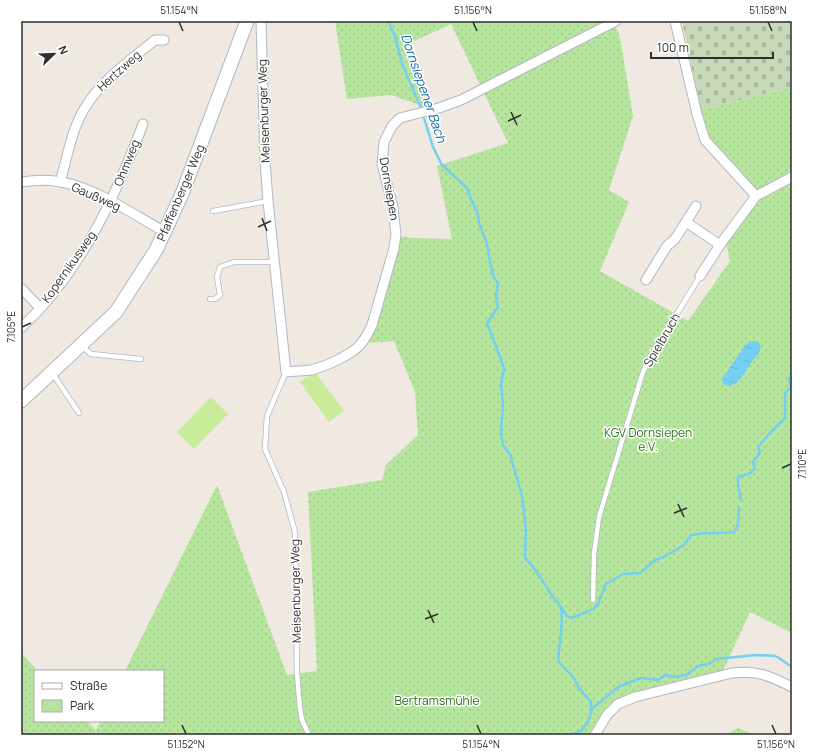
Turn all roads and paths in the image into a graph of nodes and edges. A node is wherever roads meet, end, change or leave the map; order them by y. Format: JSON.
{"nodes":[{"id":1,"x":247,"y":21,"type":"edge"},
{"id":2,"x":261,"y":21,"type":"edge"},
{"id":3,"x":616,"y":21,"type":"edge"},
{"id":4,"x":675,"y":21,"type":"edge"},
{"id":5,"x":164,"y":40,"type":"dead end"},
{"id":6,"x":143,"y":124,"type":"dead end"},
{"id":7,"x":792,"y":177,"type":"edge"},
{"id":8,"x":21,"y":182,"type":"edge"},
{"id":9,"x":60,"y":182,"type":"junction"},
{"id":10,"x":756,"y":196,"type":"junction"},
{"id":11,"x":111,"y":202,"type":"junction"},
{"id":12,"x":268,"y":202,"type":"junction"},
{"id":13,"x":696,"y":206,"type":"dead end"},
{"id":14,"x":213,"y":211,"type":"dead end"},
{"id":15,"x":686,"y":222,"type":"junction"},
{"id":16,"x":165,"y":232,"type":"junction"},
{"id":17,"x":720,"y":244,"type":"junction"},
{"id":18,"x":274,"y":262,"type":"junction"},
{"id":19,"x":700,"y":276,"type":"joint"},
{"id":20,"x":646,"y":280,"type":"dead end"},
{"id":21,"x":21,"y":288,"type":"edge"},
{"id":22,"x":210,"y":299,"type":"dead end"},
{"id":23,"x":40,"y":308,"type":"junction"},
{"id":24,"x":21,"y":328,"type":"edge"},
{"id":25,"x":81,"y":345,"type":"junction"},
{"id":26,"x":141,"y":359,"type":"dead end"},
{"id":27,"x":286,"y":372,"type":"junction"},
{"id":28,"x":52,"y":373,"type":"junction"},
{"id":29,"x":21,"y":401,"type":"edge"},
{"id":30,"x":79,"y":413,"type":"dead end"},
{"id":31,"x":593,"y":600,"type":"dead end"},
{"id":32,"x":792,"y":687,"type":"edge"},
{"id":33,"x":309,"y":735,"type":"edge"},
{"id":34,"x":595,"y":735,"type":"edge"}],
"edges":[{"from":1,"to":16,"type":"main road","name":"Pfaffenberger Weg"},
{"from":2,"to":12,"type":"street","name":"Meisenburger Weg"},
{"from":3,"to":27,"type":"street","name":"Dornsiepen"},
{"from":4,"to":10,"type":"street"},
{"from":5,"to":9,"type":"street","name":"Hertzweg"},
{"from":6,"to":11,"type":"street","name":"Ohmweg"},
{"from":7,"to":10,"type":"street","name":"Spielbruch"},
{"from":8,"to":9,"type":"street","name":"Gaußweg"},
{"from":9,"to":11,"type":"street","name":"Gaußweg"},
{"from":10,"to":17,"type":"street","name":"Spielbruch"},
{"from":11,"to":16,"type":"street","name":"Gaußweg"},
{"from":11,"to":23,"type":"street","name":"Kopernikusweg"},
{"from":12,"to":14,"type":"lane"},
{"from":12,"to":18,"type":"street","name":"Meisenburger Weg"},
{"from":13,"to":15,"type":"street"},
{"from":15,"to":17,"type":"street"},
{"from":15,"to":20,"type":"street"},
{"from":16,"to":25,"type":"main road","name":"Pfaffenberger Weg"},
{"from":17,"to":19,"type":"street","name":"Spielbruch"},
{"from":18,"to":22,"type":"lane"},
{"from":18,"to":27,"type":"street","name":"Meisenburger Weg"},
{"from":19,"to":31,"type":"lane","name":"Spielbruch"},
{"from":21,"to":23,"type":"street"},
{"from":23,"to":24,"type":"street","name":"Kopernikusweg"},
{"from":25,"to":26,"type":"lane"},
{"from":25,"to":28,"type":"main road","name":"Pfaffenberger Weg"},
{"from":27,"to":33,"type":"lane","name":"Meisenburger Weg"},
{"from":28,"to":29,"type":"main road","name":"Pfaffenberger Weg"},
{"from":28,"to":30,"type":"lane"},
{"from":32,"to":34,"type":"street"}]}
